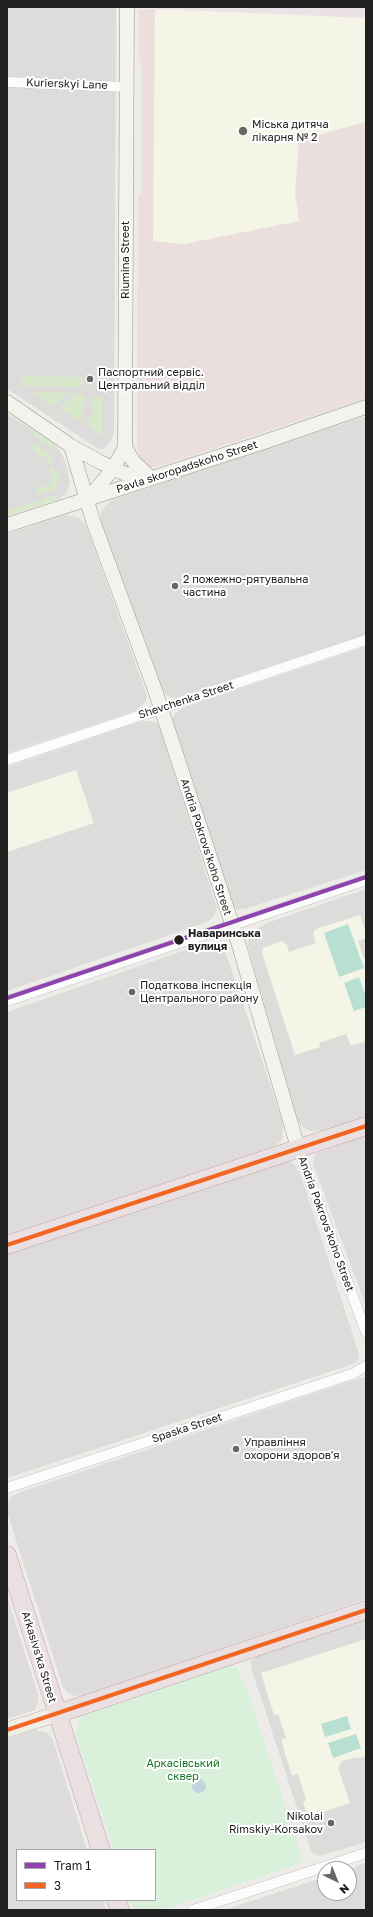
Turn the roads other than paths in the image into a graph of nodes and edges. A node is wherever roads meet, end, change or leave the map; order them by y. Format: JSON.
{"nodes":[{"id":1,"x":127,"y":7,"type":"edge"},
{"id":2,"x":7,"y":82,"type":"edge"},
{"id":3,"x":126,"y":87,"type":"junction"},
{"id":4,"x":7,"y":402,"type":"edge"},
{"id":5,"x":366,"y":406,"type":"edge"},
{"id":6,"x":71,"y":446,"type":"junction"},
{"id":7,"x":126,"y":447,"type":"junction"},
{"id":8,"x":113,"y":469,"type":"junction"},
{"id":9,"x":152,"y":478,"type":"junction"},
{"id":10,"x":87,"y":500,"type":"junction"},
{"id":11,"x":7,"y":525,"type":"edge"},
{"id":12,"x":366,"y":640,"type":"edge"},
{"id":13,"x":160,"y":708,"type":"junction"},
{"id":14,"x":7,"y":760,"type":"edge"},
{"id":15,"x":366,"y":880,"type":"edge"},
{"id":16,"x":232,"y":924,"type":"junction"},
{"id":17,"x":7,"y":1001,"type":"edge"},
{"id":18,"x":366,"y":1126,"type":"edge"},
{"id":19,"x":298,"y":1148,"type":"junction"},
{"id":20,"x":7,"y":1245,"type":"edge"},
{"id":21,"x":366,"y":1332,"type":"edge"},
{"id":22,"x":366,"y":1366,"type":"edge"},
{"id":23,"x":7,"y":1488,"type":"edge"},
{"id":24,"x":7,"y":1555,"type":"edge"},
{"id":25,"x":366,"y":1610,"type":"edge"},
{"id":26,"x":57,"y":1714,"type":"junction"},
{"id":27,"x":7,"y":1730,"type":"edge"},
{"id":28,"x":101,"y":1849,"type":"edge"},
{"id":29,"x":366,"y":1853,"type":"edge"},
{"id":30,"x":193,"y":1910,"type":"edge"}],
"edges":[{"from":1,"to":3,"type":"street","name":"Riumina Street"},
{"from":2,"to":3,"type":"street","name":"Kurierskyi Lane"},
{"from":3,"to":7,"type":"street","name":"Riumina Street"},
{"from":4,"to":6,"type":"street"},
{"from":5,"to":9,"type":"street","name":"Pavla skoropadskoho Street"},
{"from":6,"to":8,"type":"street"},
{"from":6,"to":10,"type":"street","name":"Andria Pokrovs'koho Street"},
{"from":7,"to":8,"type":"street"},
{"from":7,"to":9,"type":"street"},
{"from":8,"to":9,"type":"street"},
{"from":8,"to":10,"type":"street"},
{"from":9,"to":10,"type":"street","name":"Pavla skoropadskoho Street"},
{"from":10,"to":11,"type":"street","name":"Pavla skoropadskoho Street"},
{"from":10,"to":13,"type":"street","name":"Andria Pokrovs'koho Street"},
{"from":12,"to":13,"type":"street","name":"Shevchenka Street"},
{"from":13,"to":14,"type":"street","name":"Shevchenka Street"},
{"from":13,"to":16,"type":"street","name":"Andria Pokrovs'koho Street"},
{"from":15,"to":16,"type":"street"},
{"from":16,"to":17,"type":"street"},
{"from":16,"to":19,"type":"street","name":"Andria Pokrovs'koho Street"},
{"from":18,"to":19,"type":"highway"},
{"from":19,"to":20,"type":"highway"},
{"from":19,"to":21,"type":"street","name":"Andria Pokrovs'koho Street"},
{"from":22,"to":23,"type":"street","name":"Spaska Street"},
{"from":24,"to":26,"type":"highway","name":"Arkasivs'ka Street"},
{"from":25,"to":26,"type":"highway"},
{"from":26,"to":27,"type":"main road"},
{"from":26,"to":28,"type":"highway","name":"Arkasivs'ka Street"},
{"from":29,"to":30,"type":"street"}]}
